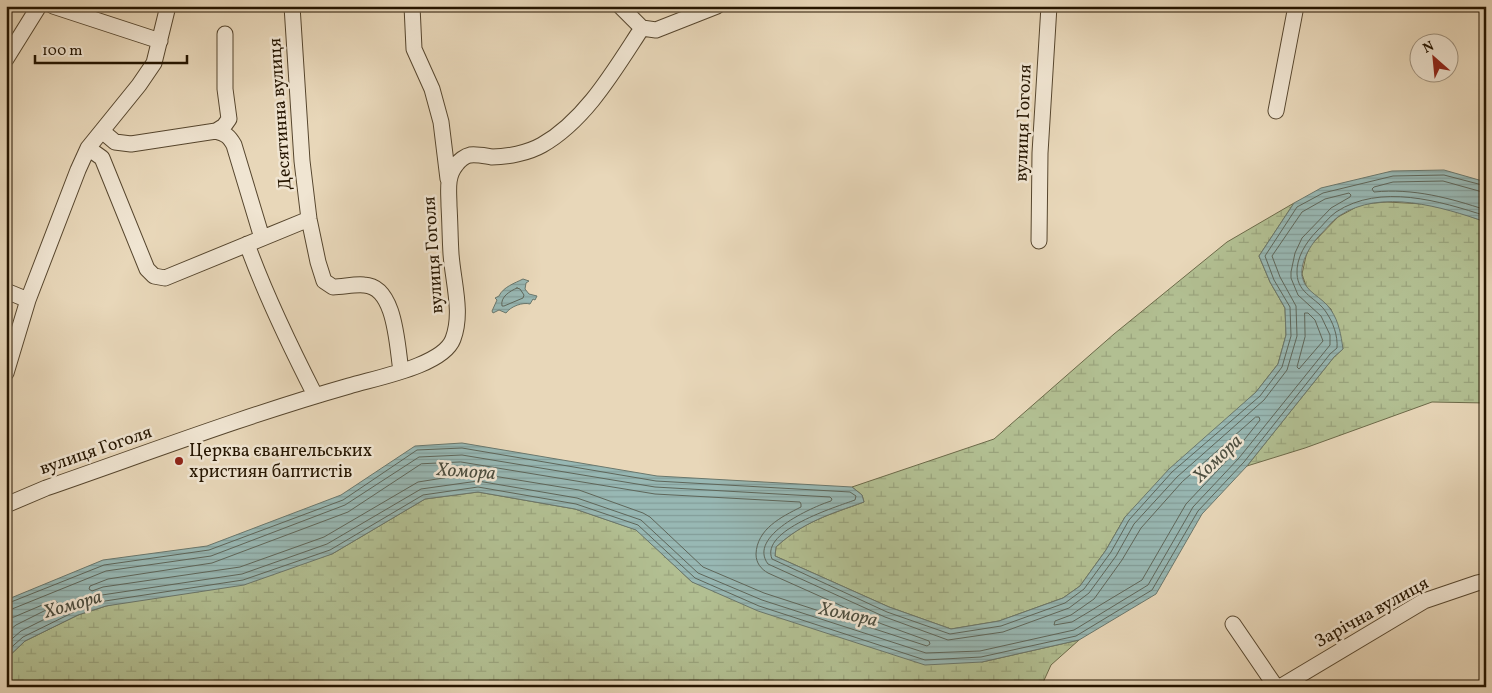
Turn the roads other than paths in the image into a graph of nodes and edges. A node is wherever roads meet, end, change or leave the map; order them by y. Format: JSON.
{"nodes":[{"id":1,"x":39,"y":6,"type":"edge"},
{"id":2,"x":53,"y":6,"type":"edge"},
{"id":3,"x":168,"y":6,"type":"edge"},
{"id":4,"x":292,"y":6,"type":"edge"},
{"id":5,"x":412,"y":6,"type":"edge"},
{"id":6,"x":620,"y":6,"type":"edge"},
{"id":7,"x":717,"y":6,"type":"edge"},
{"id":8,"x":1048,"y":6,"type":"edge"},
{"id":9,"x":1296,"y":6,"type":"edge"},
{"id":10,"x":642,"y":28,"type":"junction"},
{"id":11,"x":225,"y":34,"type":"dead end"},
{"id":12,"x":160,"y":41,"type":"junction"},
{"id":13,"x":6,"y":59,"type":"edge"},
{"id":14,"x":1276,"y":111,"type":"dead end"},
{"id":15,"x":230,"y":119,"type":"junction"},
{"id":16,"x":102,"y":131,"type":"junction"},
{"id":17,"x":216,"y":132,"type":"junction"},
{"id":18,"x":115,"y":142,"type":"junction"},
{"id":19,"x":234,"y":145,"type":"junction"},
{"id":20,"x":444,"y":145,"type":"junction"},
{"id":21,"x":88,"y":148,"type":"junction"},
{"id":22,"x":470,"y":155,"type":"junction"},
{"id":23,"x":102,"y":158,"type":"junction"},
{"id":24,"x":448,"y":181,"type":"junction"},
{"id":25,"x":309,"y":218,"type":"junction"},
{"id":26,"x":262,"y":238,"type":"junction"},
{"id":27,"x":1039,"y":241,"type":"dead end"},
{"id":28,"x":247,"y":244,"type":"junction"},
{"id":29,"x":6,"y":291,"type":"edge"},
{"id":30,"x":28,"y":300,"type":"junction"},
{"id":31,"x":401,"y":371,"type":"junction"},
{"id":32,"x":6,"y":373,"type":"edge"},
{"id":33,"x":315,"y":395,"type":"junction"},
{"id":34,"x":6,"y":505,"type":"edge"},
{"id":35,"x":1486,"y":581,"type":"edge"},
{"id":36,"x":1233,"y":624,"type":"dead end"},
{"id":37,"x":1278,"y":687,"type":"edge"}],
"edges":[{"from":1,"to":13,"type":"street"},
{"from":2,"to":12,"type":"street"},
{"from":3,"to":12,"type":"street"},
{"from":4,"to":25,"type":"street","name":"Десятинна вулиця"},
{"from":5,"to":20,"type":"street"},
{"from":6,"to":10,"type":"street"},
{"from":7,"to":10,"type":"street"},
{"from":8,"to":27,"type":"street","name":"вулиця Гоголя"},
{"from":9,"to":14,"type":"street"},
{"from":10,"to":22,"type":"street"},
{"from":11,"to":15,"type":"street"},
{"from":12,"to":16,"type":"street"},
{"from":15,"to":17,"type":"street"},
{"from":15,"to":19,"type":"street"},
{"from":16,"to":18,"type":"street"},
{"from":16,"to":21,"type":"street"},
{"from":17,"to":18,"type":"street"},
{"from":17,"to":19,"type":"street"},
{"from":18,"to":23,"type":"street"},
{"from":19,"to":26,"type":"street"},
{"from":20,"to":22,"type":"street"},
{"from":20,"to":24,"type":"street"},
{"from":21,"to":23,"type":"street"},
{"from":21,"to":30,"type":"street"},
{"from":22,"to":24,"type":"street","name":"вулиця Гоголя"},
{"from":23,"to":28,"type":"street"},
{"from":24,"to":31,"type":"street","name":"вулиця Гоголя"},
{"from":25,"to":26,"type":"street"},
{"from":25,"to":31,"type":"street","name":"Десятинна вулиця"},
{"from":26,"to":28,"type":"street"},
{"from":28,"to":33,"type":"street"},
{"from":29,"to":30,"type":"street"},
{"from":30,"to":32,"type":"street"},
{"from":31,"to":33,"type":"street","name":"вулиця Гоголя"},
{"from":33,"to":34,"type":"street","name":"вулиця Гоголя"},
{"from":35,"to":37,"type":"street","name":"Зарічна вулиця"},
{"from":36,"to":37,"type":"street"}]}
